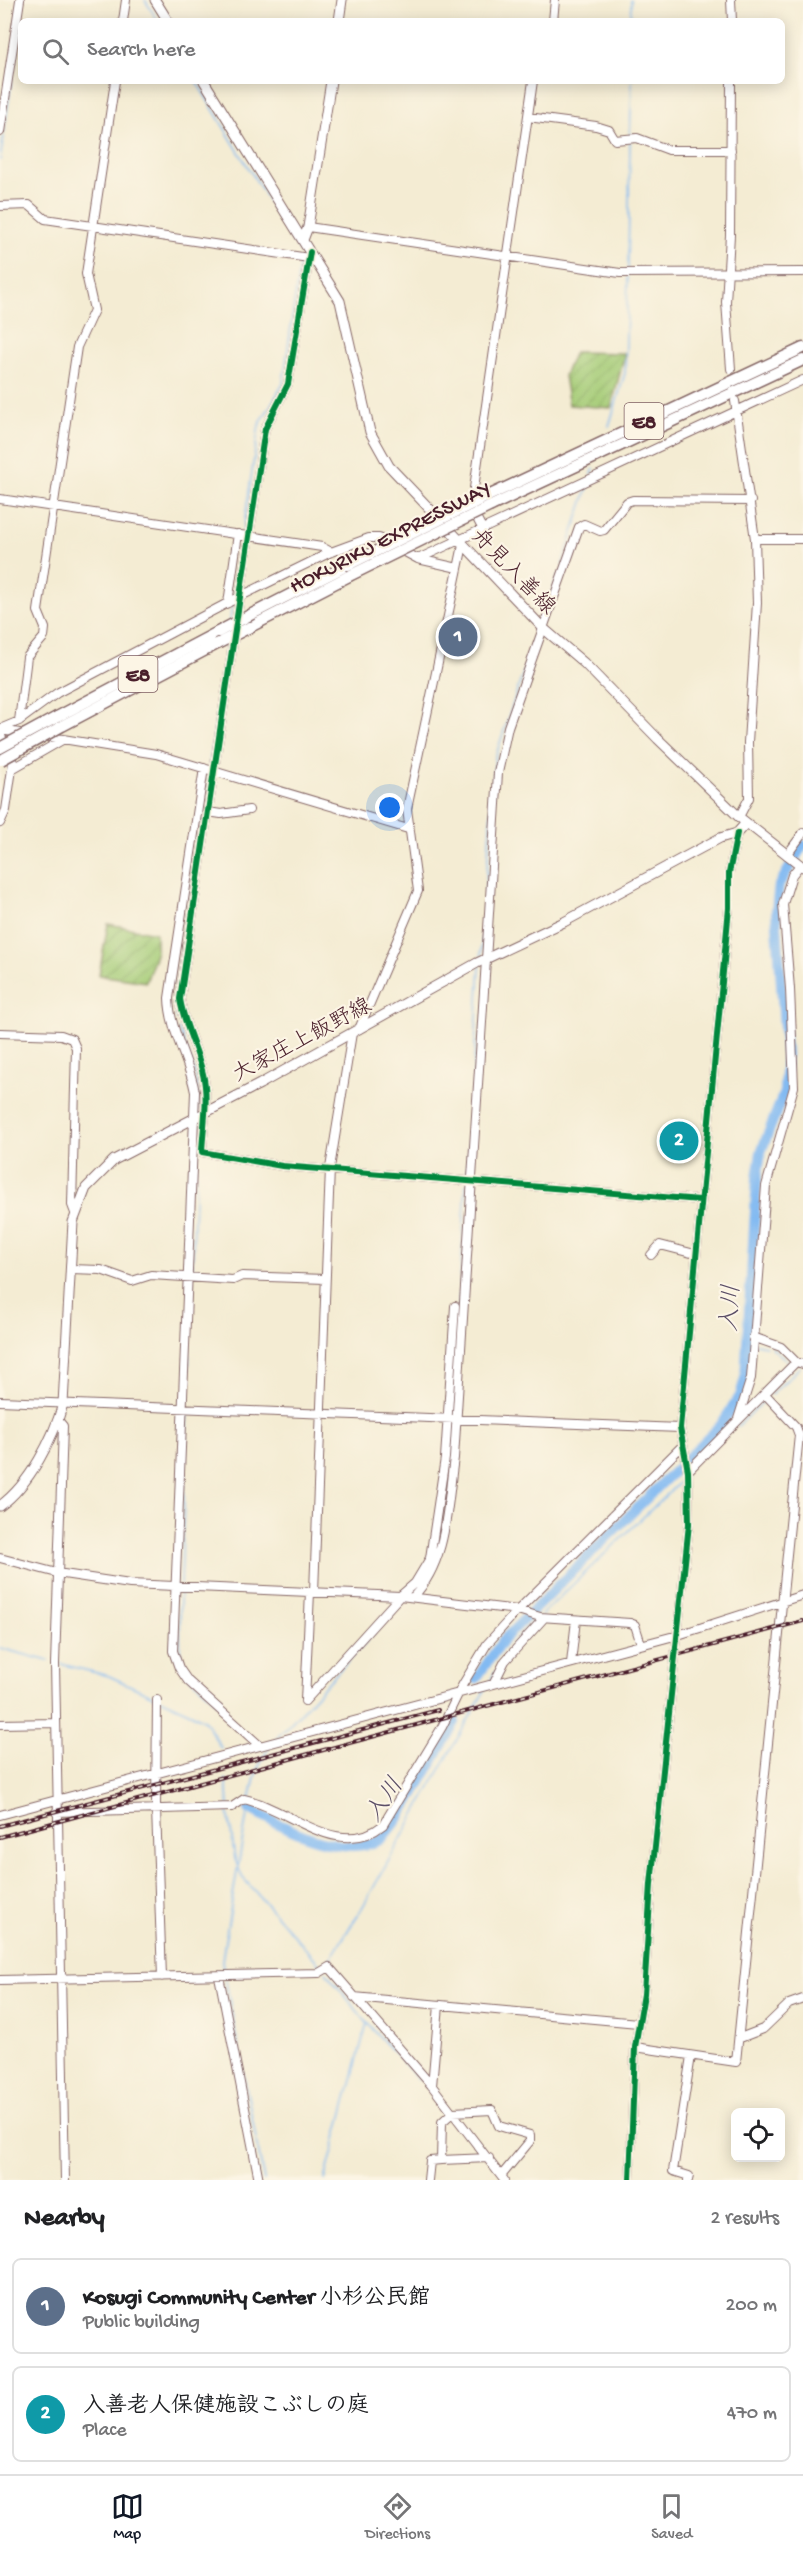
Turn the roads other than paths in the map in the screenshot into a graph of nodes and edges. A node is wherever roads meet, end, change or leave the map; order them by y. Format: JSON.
{"nodes":[{"id":1,"x":20,"y":0,"type":"edge"},
{"id":2,"x":126,"y":0,"type":"edge"},
{"id":3,"x":155,"y":0,"type":"edge"},
{"id":4,"x":342,"y":0,"type":"edge"},
{"id":5,"x":555,"y":0,"type":"edge"},
{"id":6,"x":732,"y":0,"type":"edge"},
{"id":7,"x":123,"y":18,"type":"edge"},
{"id":8,"x":166,"y":18,"type":"edge"},
{"id":9,"x":339,"y":18,"type":"edge"},
{"id":10,"x":553,"y":18,"type":"edge"},
{"id":11,"x":732,"y":18,"type":"edge"},
{"id":12,"x":115,"y":84,"type":"edge"},
{"id":13,"x":206,"y":84,"type":"edge"},
{"id":14,"x":331,"y":84,"type":"edge"},
{"id":15,"x":533,"y":84,"type":"edge"},
{"id":16,"x":731,"y":84,"type":"edge"},
{"id":17,"x":528,"y":117,"type":"junction"},
{"id":18,"x":0,"y":132,"type":"edge"},
{"id":19,"x":731,"y":150,"type":"junction"},
{"id":20,"x":0,"y":206,"type":"edge"},
{"id":21,"x":93,"y":225,"type":"junction"},
{"id":22,"x":308,"y":227,"type":"junction"},
{"id":23,"x":303,"y":240,"type":"junction"},
{"id":24,"x":310,"y":255,"type":"junction"},
{"id":25,"x":509,"y":256,"type":"junction"},
{"id":26,"x":728,"y":271,"type":"junction"},
{"id":27,"x":803,"y":272,"type":"edge"},
{"id":28,"x":803,"y":348,"type":"edge"},
{"id":29,"x":803,"y":360,"type":"edge"},
{"id":30,"x":731,"y":369,"type":"dead end"},
{"id":31,"x":803,"y":380,"type":"edge"},
{"id":32,"x":736,"y":405,"type":"junction"},
{"id":33,"x":0,"y":499,"type":"edge"},
{"id":34,"x":489,"y":501,"type":"junction"},
{"id":35,"x":751,"y":501,"type":"junction"},
{"id":36,"x":53,"y":506,"type":"junction"},
{"id":37,"x":483,"y":530,"type":"junction"},
{"id":38,"x":238,"y":534,"type":"junction"},
{"id":39,"x":249,"y":536,"type":"junction"},
{"id":40,"x":755,"y":539,"type":"junction"},
{"id":41,"x":803,"y":539,"type":"edge"},
{"id":42,"x":461,"y":543,"type":"junction"},
{"id":43,"x":331,"y":552,"type":"junction"},
{"id":44,"x":418,"y":559,"type":"junction"},
{"id":45,"x":458,"y":568,"type":"junction"},
{"id":46,"x":348,"y":570,"type":"junction"},
{"id":47,"x":239,"y":597,"type":"junction"},
{"id":48,"x":228,"y":603,"type":"junction"},
{"id":49,"x":543,"y":628,"type":"junction"},
{"id":50,"x":19,"y":721,"type":"junction"},
{"id":51,"x":60,"y":722,"type":"junction"},
{"id":52,"x":0,"y":731,"type":"edge"},
{"id":53,"x":64,"y":739,"type":"junction"},
{"id":54,"x":0,"y":756,"type":"edge"},
{"id":55,"x":204,"y":768,"type":"junction"},
{"id":56,"x":12,"y":770,"type":"junction"},
{"id":57,"x":214,"y":771,"type":"junction"},
{"id":58,"x":249,"y":810,"type":"dead end"},
{"id":59,"x":208,"y":812,"type":"junction"},
{"id":60,"x":742,"y":820,"type":"junction"},
{"id":61,"x":0,"y":823,"type":"edge"},
{"id":62,"x":408,"y":829,"type":"junction"},
{"id":63,"x":737,"y":833,"type":"junction"},
{"id":64,"x":803,"y":833,"type":"edge"},
{"id":65,"x":787,"y":855,"type":"junction"},
{"id":66,"x":802,"y":866,"type":"edge"},
{"id":67,"x":483,"y":960,"type":"junction"},
{"id":68,"x":356,"y":1031,"type":"junction"},
{"id":69,"x":0,"y":1033,"type":"edge"},
{"id":70,"x":200,"y":1113,"type":"junction"},
{"id":71,"x":192,"y":1151,"type":"junction"},
{"id":72,"x":202,"y":1152,"type":"junction"},
{"id":73,"x":330,"y":1168,"type":"junction"},
{"id":74,"x":472,"y":1179,"type":"junction"},
{"id":75,"x":700,"y":1200,"type":"junction"},
{"id":76,"x":75,"y":1213,"type":"junction"},
{"id":77,"x":651,"y":1254,"type":"dead end"},
{"id":78,"x":695,"y":1254,"type":"junction"},
{"id":79,"x":70,"y":1269,"type":"junction"},
{"id":80,"x":188,"y":1276,"type":"junction"},
{"id":81,"x":326,"y":1279,"type":"junction"},
{"id":82,"x":456,"y":1306,"type":"dead end"},
{"id":83,"x":753,"y":1337,"type":"junction"},
{"id":84,"x":799,"y":1363,"type":"edge"},
{"id":85,"x":765,"y":1394,"type":"junction"},
{"id":86,"x":0,"y":1401,"type":"edge"},
{"id":87,"x":63,"y":1404,"type":"junction"},
{"id":88,"x":183,"y":1408,"type":"junction"},
{"id":89,"x":320,"y":1414,"type":"junction"},
{"id":90,"x":447,"y":1418,"type":"junction"},
{"id":91,"x":457,"y":1419,"type":"junction"},
{"id":92,"x":738,"y":1419,"type":"junction"},
{"id":93,"x":58,"y":1420,"type":"junction"},
{"id":94,"x":680,"y":1428,"type":"junction"},
{"id":95,"x":683,"y":1449,"type":"junction"},
{"id":96,"x":687,"y":1469,"type":"junction"},
{"id":97,"x":0,"y":1506,"type":"edge"},
{"id":98,"x":0,"y":1558,"type":"edge"},
{"id":99,"x":57,"y":1573,"type":"junction"},
{"id":100,"x":175,"y":1586,"type":"junction"},
{"id":101,"x":312,"y":1592,"type":"junction"},
{"id":102,"x":803,"y":1595,"type":"edge"},
{"id":103,"x":400,"y":1596,"type":"junction"},
{"id":104,"x":413,"y":1597,"type":"junction"},
{"id":105,"x":782,"y":1602,"type":"junction"},
{"id":106,"x":520,"y":1611,"type":"junction"},
{"id":107,"x":542,"y":1618,"type":"junction"},
{"id":108,"x":576,"y":1620,"type":"junction"},
{"id":109,"x":678,"y":1635,"type":"junction"},
{"id":110,"x":641,"y":1644,"type":"junction"},
{"id":111,"x":571,"y":1663,"type":"junction"},
{"id":112,"x":494,"y":1683,"type":"junction"},
{"id":113,"x":459,"y":1692,"type":"junction"},
{"id":114,"x":157,"y":1700,"type":"dead end"},
{"id":115,"x":55,"y":1723,"type":"junction"},
{"id":116,"x":0,"y":1724,"type":"edge"},
{"id":117,"x":259,"y":1745,"type":"junction"},
{"id":118,"x":157,"y":1773,"type":"junction"},
{"id":119,"x":58,"y":1799,"type":"junction"},
{"id":120,"x":156,"y":1809,"type":"junction"},
{"id":121,"x":56,"y":1812,"type":"junction"},
{"id":122,"x":0,"y":1815,"type":"edge"},
{"id":123,"x":219,"y":1976,"type":"junction"},
{"id":124,"x":162,"y":1977,"type":"junction"},
{"id":125,"x":61,"y":1978,"type":"junction"},
{"id":126,"x":0,"y":1980,"type":"edge"},
{"id":127,"x":354,"y":1997,"type":"junction"},
{"id":128,"x":803,"y":1999,"type":"edge"},
{"id":129,"x":439,"y":2005,"type":"junction"},
{"id":130,"x":638,"y":2023,"type":"junction"},
{"id":131,"x":740,"y":2038,"type":"junction"},
{"id":132,"x":635,"y":2047,"type":"junction"},
{"id":133,"x":691,"y":2056,"type":"junction"},
{"id":134,"x":432,"y":2086,"type":"junction"},
{"id":135,"x":453,"y":2112,"type":"junction"},
{"id":136,"x":489,"y":2158,"type":"junction"},
{"id":137,"x":441,"y":2160,"type":"junction"},
{"id":138,"x":502,"y":2178,"type":"edge"},
{"id":139,"x":65,"y":2180,"type":"edge"},
{"id":140,"x":259,"y":2180,"type":"edge"},
{"id":141,"x":428,"y":2180,"type":"edge"},
{"id":142,"x":630,"y":2180,"type":"edge"},
{"id":143,"x":688,"y":2180,"type":"edge"}],
"edges":[{"from":1,"to":18,"type":"street"},
{"from":2,"to":7,"type":"street"},
{"from":3,"to":8,"type":"main road"},
{"from":4,"to":9,"type":"main road"},
{"from":5,"to":10,"type":"street"},
{"from":6,"to":11,"type":"street"},
{"from":12,"to":21,"type":"street"},
{"from":13,"to":23,"type":"main road","name":"舟見入善線"},
{"from":14,"to":22,"type":"main road"},
{"from":15,"to":17,"type":"street"},
{"from":16,"to":19,"type":"street"},
{"from":17,"to":19,"type":"street"},
{"from":17,"to":25,"type":"street"},
{"from":19,"to":26,"type":"street"},
{"from":20,"to":21,"type":"street"},
{"from":21,"to":24,"type":"street"},
{"from":21,"to":36,"type":"street"},
{"from":22,"to":23,"type":"main road"},
{"from":22,"to":25,"type":"street"},
{"from":23,"to":24,"type":"main road","name":"舟見入善線"},
{"from":24,"to":39,"type":"street"},
{"from":24,"to":42,"type":"main road","name":"舟見入善線"},
{"from":25,"to":26,"type":"street"},
{"from":25,"to":37,"type":"street"},
{"from":26,"to":27,"type":"street"},
{"from":26,"to":30,"type":"street"},
{"from":28,"to":34,"type":"highway","name":"HOKURIKU EXPRESSWAY","number":"E8"},
{"from":29,"to":34,"type":"highway","name":"HOKURIKU EXPRESSWAY","number":"E8"},
{"from":31,"to":32,"type":"street"},
{"from":32,"to":35,"type":"street"},
{"from":32,"to":37,"type":"street"},
{"from":33,"to":36,"type":"street"},
{"from":34,"to":46,"type":"highway","name":"HOKURIKU EXPRESSWAY","number":"E8","bridge":true},
{"from":35,"to":40,"type":"street"},
{"from":35,"to":49,"type":"street"},
{"from":36,"to":38,"type":"street"},
{"from":36,"to":50,"type":"street"},
{"from":37,"to":42,"type":"street"},
{"from":38,"to":39,"type":"street"},
{"from":38,"to":48,"type":"street"},
{"from":39,"to":43,"type":"street"},
{"from":39,"to":47,"type":"street"},
{"from":40,"to":41,"type":"street"},
{"from":40,"to":60,"type":"street"},
{"from":42,"to":44,"type":"street"},
{"from":42,"to":45,"type":"street"},
{"from":42,"to":49,"type":"main road","name":"舟見入善線"},
{"from":43,"to":44,"type":"street"},
{"from":43,"to":47,"type":"street"},
{"from":44,"to":45,"type":"street"},
{"from":45,"to":62,"type":"street"},
{"from":46,"to":51,"type":"highway","name":"HOKURIKU EXPRESSWAY","number":"E8","bridge":true},
{"from":46,"to":51,"type":"highway","name":"HOKURIKU EXPRESSWAY","number":"E8","bridge":true},
{"from":47,"to":48,"type":"street"},
{"from":47,"to":57,"type":"street"},
{"from":48,"to":50,"type":"street"},
{"from":49,"to":60,"type":"main road","name":"舟見入善線"},
{"from":49,"to":67,"type":"street"},
{"from":50,"to":52,"type":"street"},
{"from":51,"to":54,"type":"highway","name":"HOKURIKU EXPRESSWAY","number":"E8","bridge":true},
{"from":52,"to":53,"type":"street"},
{"from":52,"to":56,"type":"street"},
{"from":53,"to":55,"type":"street"},
{"from":53,"to":56,"type":"street"},
{"from":55,"to":57,"type":"street"},
{"from":55,"to":70,"type":"street"},
{"from":56,"to":61,"type":"street"},
{"from":57,"to":59,"type":"street"},
{"from":57,"to":62,"type":"street"},
{"from":58,"to":59,"type":"street"},
{"from":59,"to":70,"type":"street"},
{"from":60,"to":63,"type":"main road","name":"大家庄上飯野線"},
{"from":60,"to":65,"type":"main road","name":"舟見入善線"},
{"from":62,"to":68,"type":"street"},
{"from":63,"to":67,"type":"main road","name":"大家庄上飯野線"},
{"from":63,"to":75,"type":"street"},
{"from":64,"to":65,"type":"street"},
{"from":65,"to":66,"type":"main road","name":"舟見入善線"},
{"from":66,"to":83,"type":"street"},
{"from":67,"to":68,"type":"main road","name":"大家庄上飯野線"},
{"from":67,"to":74,"type":"street"},
{"from":68,"to":70,"type":"main road","name":"大家庄上飯野線"},
{"from":68,"to":73,"type":"street"},
{"from":69,"to":76,"type":"street"},
{"from":70,"to":71,"type":"street"},
{"from":70,"to":72,"type":"street"},
{"from":70,"to":76,"type":"main road","name":"大家庄上飯野線"},
{"from":71,"to":72,"type":"street"},
{"from":71,"to":80,"type":"street"},
{"from":72,"to":73,"type":"street"},
{"from":73,"to":74,"type":"street"},
{"from":73,"to":81,"type":"street"},
{"from":74,"to":75,"type":"street"},
{"from":74,"to":91,"type":"street"},
{"from":75,"to":78,"type":"street"},
{"from":76,"to":79,"type":"main road","name":"大家庄上飯野線"},
{"from":77,"to":78,"type":"street"},
{"from":78,"to":94,"type":"street"},
{"from":79,"to":80,"type":"street"},
{"from":79,"to":87,"type":"main road","name":"大家庄上飯野線"},
{"from":80,"to":81,"type":"street"},
{"from":80,"to":88,"type":"street"},
{"from":81,"to":89,"type":"street"},
{"from":82,"to":90,"type":"street"},
{"from":83,"to":84,"type":"street"},
{"from":83,"to":92,"type":"street"},
{"from":84,"to":85,"type":"street"},
{"from":85,"to":92,"type":"street"},
{"from":85,"to":105,"type":"street"},
{"from":86,"to":87,"type":"street"},
{"from":87,"to":88,"type":"street"},
{"from":87,"to":93,"type":"main road","name":"大家庄上飯野線"},
{"from":88,"to":89,"type":"street"},
{"from":88,"to":100,"type":"street"},
{"from":89,"to":90,"type":"street"},
{"from":89,"to":101,"type":"street"},
{"from":90,"to":91,"type":"street"},
{"from":90,"to":103,"type":"street"},
{"from":91,"to":94,"type":"street"},
{"from":91,"to":104,"type":"street"},
{"from":92,"to":96,"type":"street"},
{"from":93,"to":97,"type":"main road","name":"大家庄上飯野線"},
{"from":93,"to":99,"type":"street"},
{"from":94,"to":95,"type":"street"},
{"from":95,"to":96,"type":"street"},
{"from":95,"to":106,"type":"street"},
{"from":96,"to":109,"type":"street"},
{"from":98,"to":99,"type":"street"},
{"from":99,"to":100,"type":"street"},
{"from":99,"to":115,"type":"street"},
{"from":100,"to":101,"type":"street"},
{"from":100,"to":117,"type":"street"},
{"from":101,"to":103,"type":"street"},
{"from":101,"to":103,"type":"street"},
{"from":102,"to":105,"type":"street"},
{"from":103,"to":104,"type":"street"},
{"from":104,"to":106,"type":"street"},
{"from":105,"to":109,"type":"street"},
{"from":105,"to":131,"type":"street"},
{"from":106,"to":107,"type":"street"},
{"from":106,"to":113,"type":"street"},
{"from":107,"to":108,"type":"street"},
{"from":107,"to":112,"type":"street"},
{"from":108,"to":110,"type":"street"},
{"from":108,"to":111,"type":"street"},
{"from":109,"to":110,"type":"street"},
{"from":109,"to":130,"type":"street"},
{"from":110,"to":111,"type":"street"},
{"from":111,"to":112,"type":"street"},
{"from":112,"to":113,"type":"street"},
{"from":113,"to":117,"type":"street"},
{"from":113,"to":120,"type":"street"},
{"from":114,"to":118,"type":"street"},
{"from":115,"to":116,"type":"street"},
{"from":115,"to":119,"type":"street"},
{"from":117,"to":118,"type":"street"},
{"from":118,"to":119,"type":"street"},
{"from":118,"to":120,"type":"street"},
{"from":119,"to":121,"type":"street"},
{"from":119,"to":122,"type":"street"},
{"from":120,"to":121,"type":"street"},
{"from":120,"to":124,"type":"street"},
{"from":121,"to":125,"type":"street"},
{"from":123,"to":124,"type":"street"},
{"from":123,"to":127,"type":"street"},
{"from":123,"to":140,"type":"street"},
{"from":124,"to":125,"type":"street"},
{"from":125,"to":126,"type":"street"},
{"from":125,"to":139,"type":"street"},
{"from":127,"to":129,"type":"street"},
{"from":127,"to":134,"type":"street"},
{"from":128,"to":131,"type":"street"},
{"from":129,"to":130,"type":"street"},
{"from":129,"to":134,"type":"street"},
{"from":130,"to":132,"type":"street"},
{"from":131,"to":133,"type":"street"},
{"from":132,"to":133,"type":"street"},
{"from":132,"to":142,"type":"street"},
{"from":133,"to":143,"type":"street"},
{"from":134,"to":135,"type":"street"},
{"from":135,"to":136,"type":"street"},
{"from":135,"to":137,"type":"street"},
{"from":135,"to":138,"type":"street"},
{"from":136,"to":137,"type":"street"},
{"from":136,"to":138,"type":"street"},
{"from":137,"to":141,"type":"street"}]}
